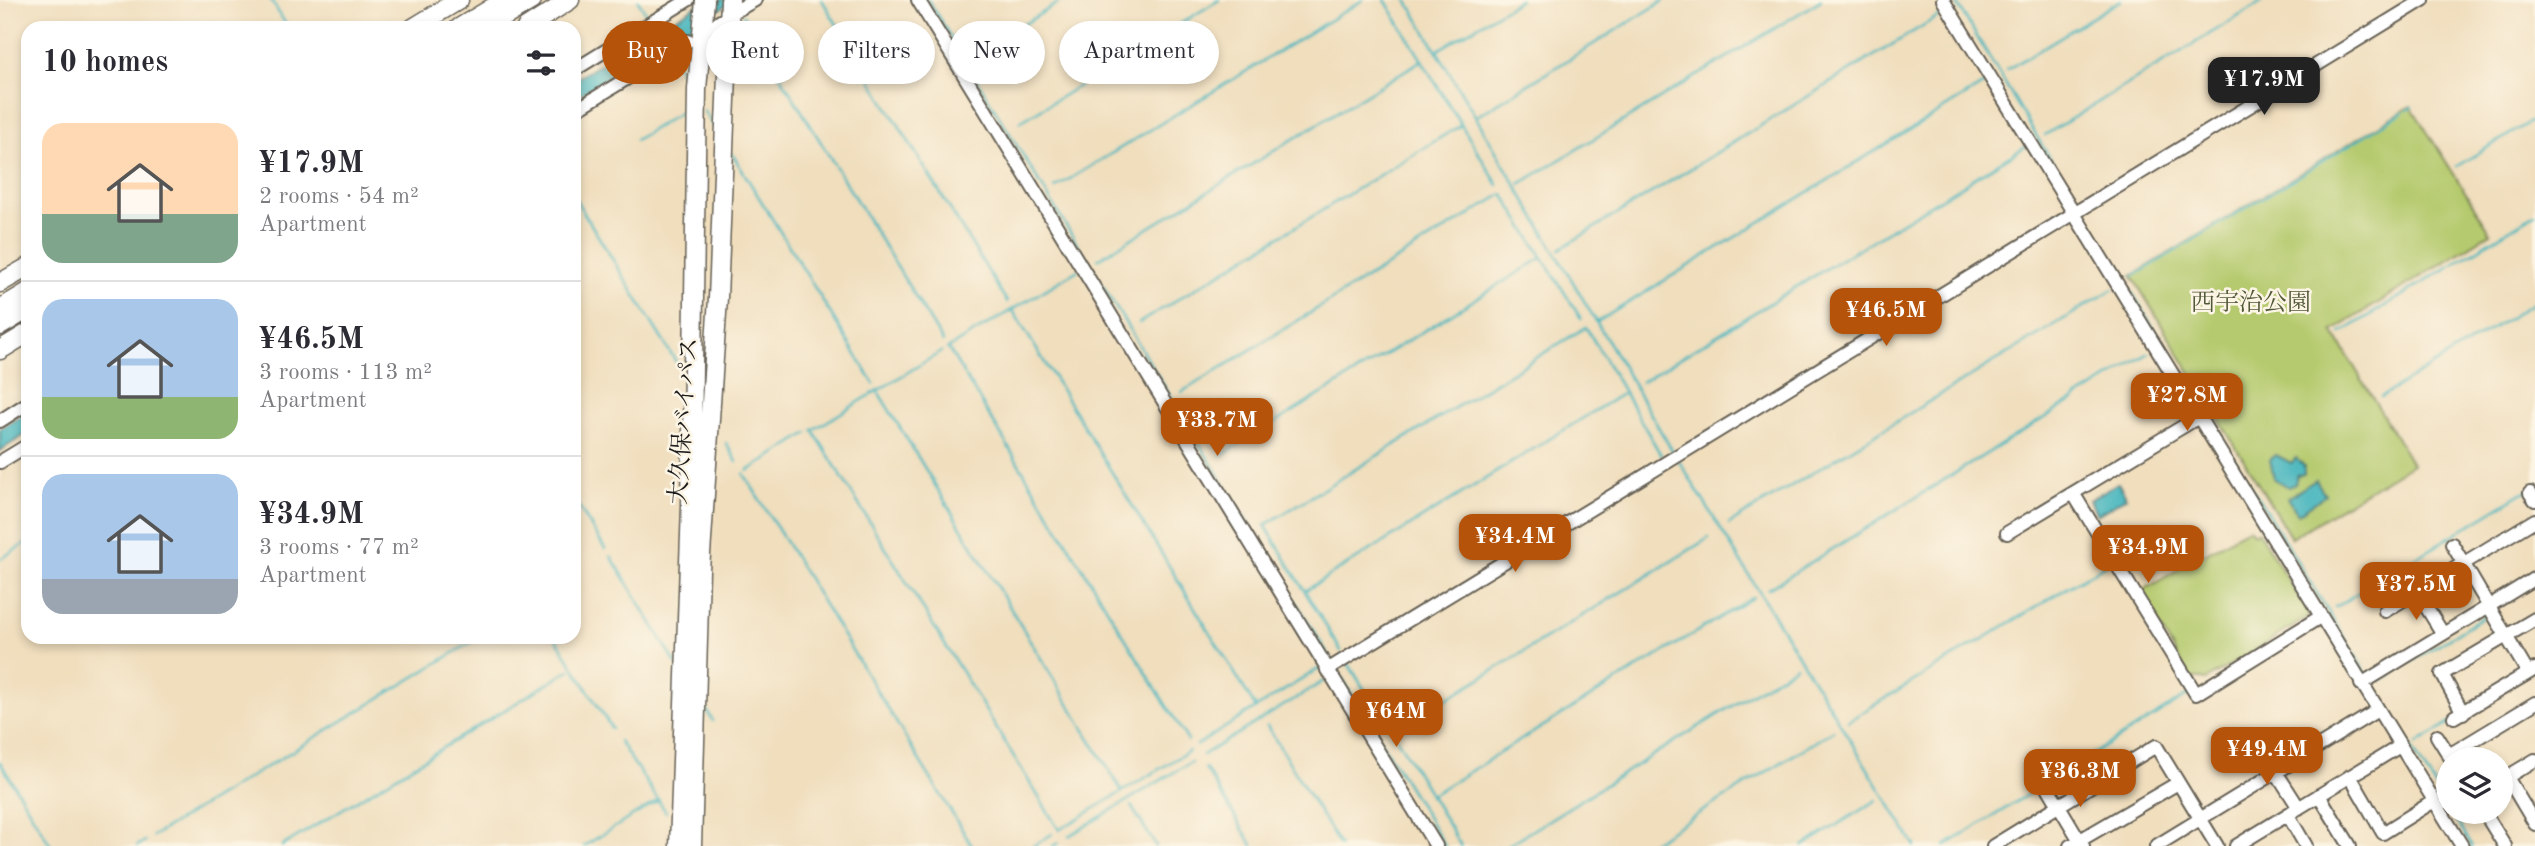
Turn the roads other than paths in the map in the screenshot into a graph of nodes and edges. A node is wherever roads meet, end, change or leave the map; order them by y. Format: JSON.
{"nodes":[{"id":1,"x":459,"y":0,"type":"edge"},
{"id":2,"x":505,"y":0,"type":"edge"},
{"id":3,"x":532,"y":0,"type":"edge"},
{"id":4,"x":570,"y":0,"type":"edge"},
{"id":5,"x":688,"y":0,"type":"edge"},
{"id":6,"x":697,"y":0,"type":"edge"},
{"id":7,"x":705,"y":0,"type":"edge"},
{"id":8,"x":755,"y":0,"type":"edge"},
{"id":9,"x":918,"y":0,"type":"edge"},
{"id":10,"x":1943,"y":0,"type":"edge"},
{"id":11,"x":2423,"y":0,"type":"edge"},
{"id":12,"x":730,"y":10,"type":"edge"},
{"id":13,"x":424,"y":21,"type":"edge"},
{"id":14,"x":470,"y":21,"type":"edge"},
{"id":15,"x":498,"y":21,"type":"edge"},
{"id":16,"x":537,"y":21,"type":"edge"},
{"id":17,"x":699,"y":31,"type":"junction"},
{"id":18,"x":581,"y":66,"type":"edge"},
{"id":19,"x":581,"y":107,"type":"edge"},
{"id":20,"x":2079,"y":211,"type":"junction"},
{"id":21,"x":21,"y":271,"type":"edge"},
{"id":22,"x":0,"y":283,"type":"edge"},
{"id":23,"x":21,"y":296,"type":"edge"},
{"id":24,"x":0,"y":309,"type":"edge"},
{"id":25,"x":21,"y":313,"type":"edge"},
{"id":26,"x":0,"y":326,"type":"edge"},
{"id":27,"x":21,"y":337,"type":"edge"},
{"id":28,"x":0,"y":350,"type":"edge"},
{"id":29,"x":21,"y":408,"type":"edge"},
{"id":30,"x":2197,"y":418,"type":"junction"},
{"id":31,"x":0,"y":421,"type":"edge"},
{"id":32,"x":21,"y":449,"type":"edge"},
{"id":33,"x":0,"y":462,"type":"edge"},
{"id":34,"x":2073,"y":493,"type":"junction"},
{"id":35,"x":2535,"y":520,"type":"edge"},
{"id":36,"x":2007,"y":533,"type":"dead end"},
{"id":37,"x":2452,"y":544,"type":"dead end"},
{"id":38,"x":2464,"y":563,"type":"junction"},
{"id":39,"x":2535,"y":578,"type":"edge"},
{"id":40,"x":2417,"y":592,"type":"junction"},
{"id":41,"x":2488,"y":607,"type":"junction"},
{"id":42,"x":2385,"y":611,"type":"dead end"},
{"id":43,"x":2320,"y":617,"type":"junction"},
{"id":44,"x":2535,"y":619,"type":"edge"},
{"id":45,"x":2443,"y":634,"type":"junction"},
{"id":46,"x":2506,"y":636,"type":"junction"},
{"id":47,"x":1332,"y":667,"type":"junction"},
{"id":48,"x":2531,"y":671,"type":"edge"},
{"id":49,"x":2366,"y":681,"type":"junction"},
{"id":50,"x":690,"y":686,"type":"junction"},
{"id":51,"x":2535,"y":703,"type":"edge"},
{"id":52,"x":2378,"y":710,"type":"junction"},
{"id":53,"x":2437,"y":736,"type":"dead end"},
{"id":54,"x":2400,"y":746,"type":"junction"},
{"id":55,"x":2444,"y":747,"type":"edge"},
{"id":56,"x":2466,"y":747,"type":"edge"},
{"id":57,"x":2262,"y":750,"type":"dead end"},
{"id":58,"x":2535,"y":760,"type":"edge"},
{"id":59,"x":2277,"y":772,"type":"junction"},
{"id":60,"x":2513,"y":773,"type":"edge"},
{"id":61,"x":2350,"y":776,"type":"junction"},
{"id":62,"x":2178,"y":783,"type":"junction"},
{"id":63,"x":2049,"y":789,"type":"dead end"},
{"id":64,"x":2513,"y":792,"type":"edge"},
{"id":65,"x":2319,"y":795,"type":"junction"},
{"id":66,"x":2434,"y":801,"type":"junction"},
{"id":67,"x":2059,"y":806,"type":"junction"},
{"id":68,"x":2293,"y":811,"type":"junction"},
{"id":69,"x":2200,"y":819,"type":"junction"},
{"id":70,"x":2491,"y":824,"type":"edge"},
{"id":71,"x":2535,"y":824,"type":"edge"},
{"id":72,"x":2257,"y":834,"type":"junction"},
{"id":73,"x":686,"y":839,"type":"edge"},
{"id":74,"x":2077,"y":844,"type":"edge"},
{"id":75,"x":1436,"y":846,"type":"edge"},
{"id":76,"x":1993,"y":846,"type":"edge"},
{"id":77,"x":2156,"y":846,"type":"edge"},
{"id":78,"x":2217,"y":846,"type":"edge"},
{"id":79,"x":2236,"y":846,"type":"edge"},
{"id":80,"x":2264,"y":846,"type":"edge"},
{"id":81,"x":2306,"y":846,"type":"edge"},
{"id":82,"x":2350,"y":846,"type":"edge"},
{"id":83,"x":2462,"y":846,"type":"edge"},
{"id":84,"x":2505,"y":846,"type":"edge"}],
"edges":[{"from":1,"to":13,"type":"highway"},
{"from":2,"to":14,"type":"highway"},
{"from":3,"to":15,"type":"highway"},
{"from":4,"to":16,"type":"highway"},
{"from":5,"to":18,"type":"street"},
{"from":6,"to":17,"type":"highway"},
{"from":7,"to":17,"type":"highway","name":"大久保バイパス"},
{"from":8,"to":12,"type":"street"},
{"from":9,"to":47,"type":"street"},
{"from":10,"to":20,"type":"street"},
{"from":11,"to":20,"type":"street"},
{"from":12,"to":17,"type":"street"},
{"from":12,"to":50,"type":"highway","name":"大久保バイパス"},
{"from":17,"to":19,"type":"street"},
{"from":17,"to":50,"type":"highway","name":"大久保バイパス"},
{"from":20,"to":30,"type":"street"},
{"from":20,"to":47,"type":"street"},
{"from":21,"to":22,"type":"highway"},
{"from":23,"to":24,"type":"highway"},
{"from":25,"to":26,"type":"highway"},
{"from":27,"to":28,"type":"highway"},
{"from":29,"to":31,"type":"street"},
{"from":30,"to":34,"type":"street"},
{"from":30,"to":43,"type":"street"},
{"from":32,"to":33,"type":"street"},
{"from":34,"to":36,"type":"street"},
{"from":34,"to":43,"type":"street"},
{"from":35,"to":38,"type":"street"},
{"from":37,"to":38,"type":"street"},
{"from":38,"to":40,"type":"street"},
{"from":38,"to":41,"type":"street"},
{"from":39,"to":41,"type":"street"},
{"from":40,"to":42,"type":"street"},
{"from":40,"to":45,"type":"street"},
{"from":41,"to":45,"type":"street"},
{"from":41,"to":46,"type":"street"},
{"from":43,"to":49,"type":"street"},
{"from":44,"to":46,"type":"street"},
{"from":45,"to":49,"type":"street"},
{"from":46,"to":48,"type":"street"},
{"from":46,"to":48,"type":"street"},
{"from":47,"to":75,"type":"street"},
{"from":49,"to":52,"type":"street"},
{"from":50,"to":73,"type":"highway","name":"大久保バイパス"},
{"from":51,"to":56,"type":"street"},
{"from":52,"to":54,"type":"street"},
{"from":52,"to":59,"type":"street"},
{"from":53,"to":55,"type":"street"},
{"from":54,"to":61,"type":"street"},
{"from":54,"to":66,"type":"street"},
{"from":57,"to":59,"type":"street"},
{"from":58,"to":60,"type":"street"},
{"from":59,"to":68,"type":"street"},
{"from":59,"to":69,"type":"street"},
{"from":61,"to":65,"type":"street"},
{"from":61,"to":66,"type":"street"},
{"from":62,"to":67,"type":"street"},
{"from":62,"to":69,"type":"street"},
{"from":62,"to":74,"type":"street"},
{"from":63,"to":67,"type":"street"},
{"from":64,"to":71,"type":"street"},
{"from":65,"to":68,"type":"street"},
{"from":65,"to":82,"type":"street"},
{"from":66,"to":83,"type":"street"},
{"from":67,"to":74,"type":"street"},
{"from":67,"to":76,"type":"street"},
{"from":68,"to":72,"type":"street"},
{"from":68,"to":81,"type":"street"},
{"from":69,"to":77,"type":"street"},
{"from":69,"to":78,"type":"street"},
{"from":70,"to":84,"type":"street"},
{"from":72,"to":79,"type":"street"},
{"from":72,"to":80,"type":"street"}]}
